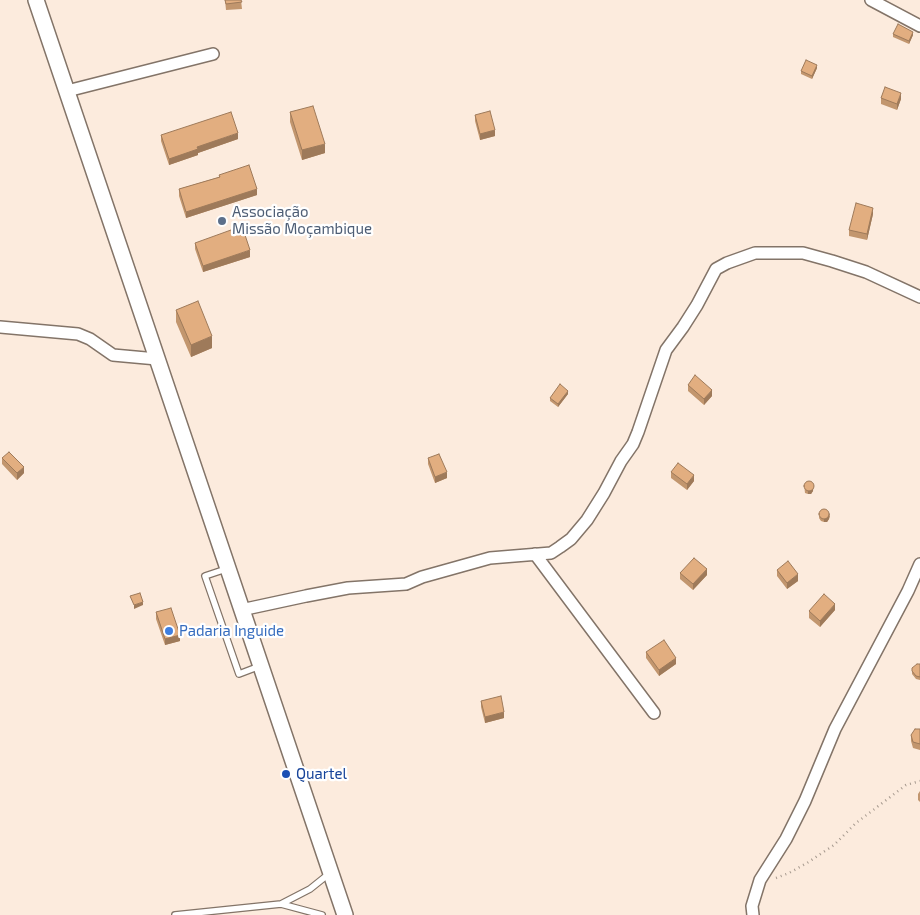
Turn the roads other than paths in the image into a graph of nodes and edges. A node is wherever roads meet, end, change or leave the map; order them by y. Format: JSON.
{"nodes":[{"id":1,"x":36,"y":0,"type":"edge"},
{"id":2,"x":871,"y":0,"type":"edge"},
{"id":3,"x":920,"y":26,"type":"edge"},
{"id":4,"x":213,"y":54,"type":"dead end"},
{"id":5,"x":67,"y":92,"type":"junction"},
{"id":6,"x":920,"y":297,"type":"edge"},
{"id":7,"x":0,"y":327,"type":"edge"},
{"id":8,"x":157,"y":359,"type":"junction"},
{"id":9,"x":535,"y":554,"type":"junction"},
{"id":10,"x":920,"y":564,"type":"edge"},
{"id":11,"x":228,"y":568,"type":"junction"},
{"id":12,"x":242,"y":610,"type":"junction"},
{"id":13,"x":260,"y":666,"type":"junction"},
{"id":14,"x":654,"y":714,"type":"dead end"},
{"id":15,"x":330,"y":873,"type":"junction"},
{"id":16,"x":281,"y":904,"type":"junction"},
{"id":17,"x":175,"y":915,"type":"edge"},
{"id":18,"x":322,"y":915,"type":"edge"},
{"id":19,"x":345,"y":915,"type":"edge"},
{"id":20,"x":753,"y":915,"type":"edge"}],
"edges":[{"from":1,"to":5,"type":"street"},
{"from":2,"to":3,"type":"street"},
{"from":4,"to":5,"type":"street"},
{"from":5,"to":8,"type":"street"},
{"from":6,"to":9,"type":"street"},
{"from":7,"to":8,"type":"street"},
{"from":8,"to":11,"type":"street"},
{"from":9,"to":12,"type":"street"},
{"from":9,"to":14,"type":"street"},
{"from":10,"to":20,"type":"street"},
{"from":11,"to":12,"type":"street"},
{"from":11,"to":13,"type":"lane"},
{"from":12,"to":13,"type":"street"},
{"from":13,"to":15,"type":"street"},
{"from":15,"to":16,"type":"lane"},
{"from":15,"to":19,"type":"street"},
{"from":16,"to":17,"type":"lane"},
{"from":16,"to":18,"type":"lane"}]}
